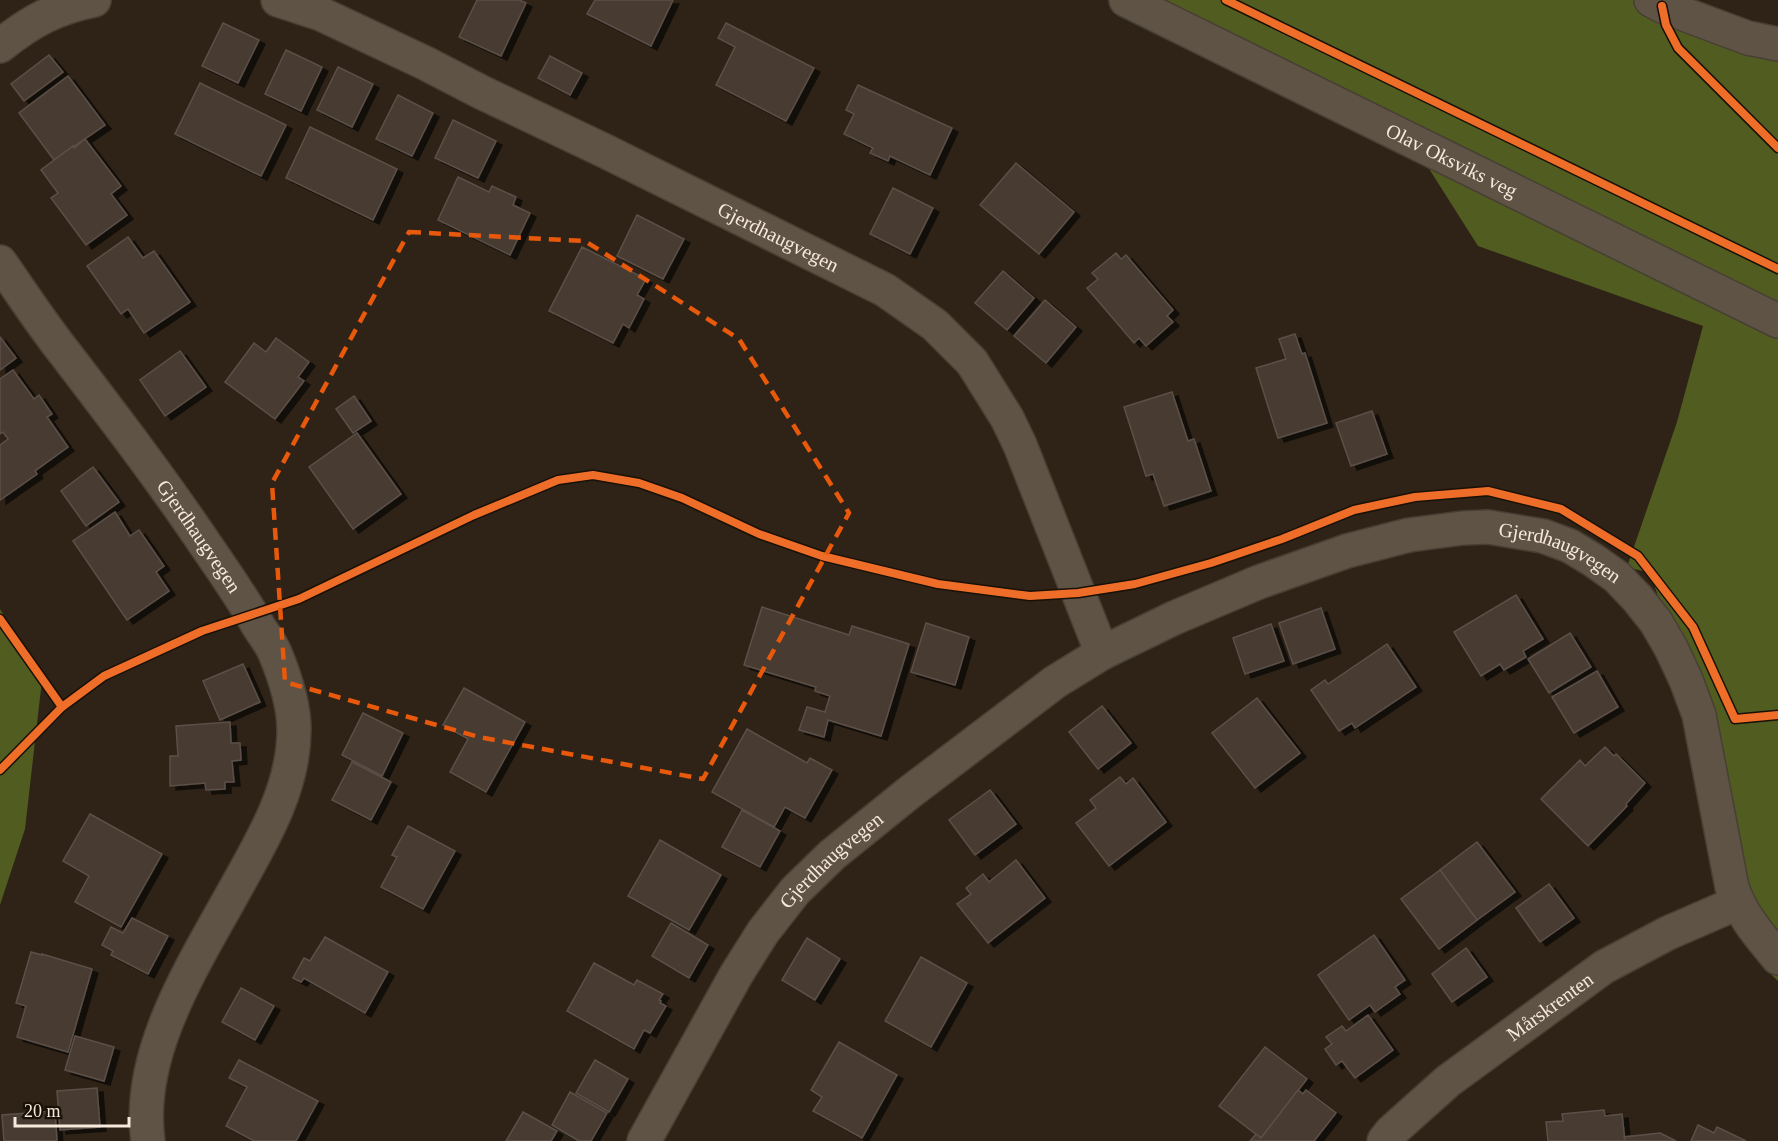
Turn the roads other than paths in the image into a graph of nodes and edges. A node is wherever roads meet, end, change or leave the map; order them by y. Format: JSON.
{"nodes":[{"id":1,"x":94,"y":0,"type":"edge"},
{"id":2,"x":278,"y":0,"type":"edge"},
{"id":3,"x":1126,"y":0,"type":"edge"},
{"id":4,"x":1651,"y":0,"type":"edge"},
{"id":5,"x":1778,"y":44,"type":"edge"},
{"id":6,"x":0,"y":46,"type":"edge"},
{"id":7,"x":0,"y":262,"type":"edge"},
{"id":8,"x":1778,"y":321,"type":"edge"},
{"id":9,"x":1102,"y":653,"type":"junction"},
{"id":10,"x":1737,"y":903,"type":"junction"},
{"id":11,"x":1778,"y":958,"type":"edge"},
{"id":12,"x":148,"y":1141,"type":"edge"},
{"id":13,"x":644,"y":1141,"type":"edge"},
{"id":14,"x":1384,"y":1141,"type":"edge"}],
"edges":[{"from":1,"to":6,"type":"street"},
{"from":2,"to":9,"type":"street","name":"Gjerdhaugvegen"},
{"from":3,"to":8,"type":"street","name":"Olav Oksviks veg"},
{"from":4,"to":5,"type":"street"},
{"from":7,"to":12,"type":"street","name":"Gjerdhaugvegen"},
{"from":9,"to":10,"type":"street","name":"Gjerdhaugvegen"},
{"from":9,"to":13,"type":"street","name":"Gjerdhaugvegen"},
{"from":10,"to":11,"type":"street","name":"Gjerdhaugvegen"},
{"from":10,"to":14,"type":"street","name":"Mårskrenten"}]}
